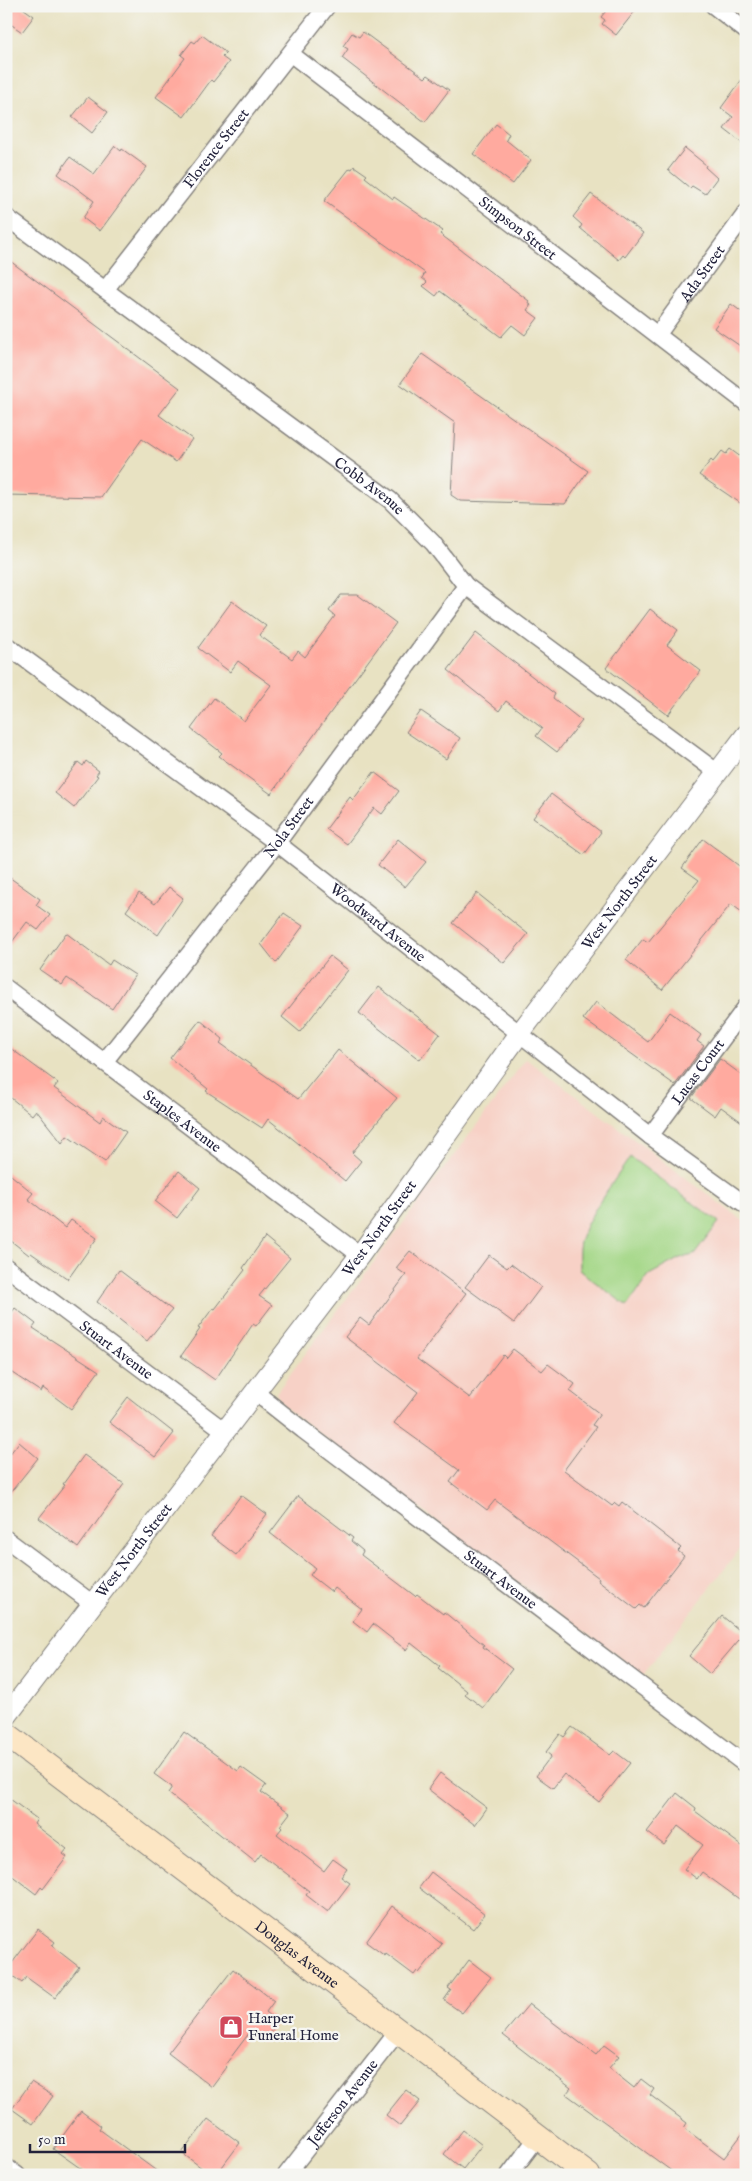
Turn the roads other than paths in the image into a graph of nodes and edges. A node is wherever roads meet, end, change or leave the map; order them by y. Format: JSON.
{"nodes":[{"id":1,"x":327,"y":6,"type":"edge"},
{"id":2,"x":714,"y":6,"type":"edge"},
{"id":3,"x":746,"y":31,"type":"edge"},
{"id":4,"x":291,"y":54,"type":"junction"},
{"id":5,"x":746,"y":213,"type":"edge"},
{"id":6,"x":6,"y":217,"type":"edge"},
{"id":7,"x":105,"y":290,"type":"junction"},
{"id":8,"x":658,"y":334,"type":"junction"},
{"id":9,"x":746,"y":403,"type":"edge"},
{"id":10,"x":466,"y":586,"type":"junction"},
{"id":11,"x":6,"y":645,"type":"edge"},
{"id":12,"x":746,"y":735,"type":"edge"},
{"id":13,"x":718,"y":773,"type":"junction"},
{"id":14,"x":277,"y":844,"type":"junction"},
{"id":15,"x":6,"y":988,"type":"edge"},
{"id":16,"x":746,"y":1007,"type":"edge"},
{"id":17,"x":520,"y":1033,"type":"junction"},
{"id":18,"x":104,"y":1062,"type":"junction"},
{"id":19,"x":650,"y":1136,"type":"junction"},
{"id":20,"x":746,"y":1205,"type":"edge"},
{"id":21,"x":360,"y":1255,"type":"junction"},
{"id":22,"x":6,"y":1267,"type":"edge"},
{"id":23,"x":255,"y":1392,"type":"junction"},
{"id":24,"x":226,"y":1432,"type":"junction"},
{"id":25,"x":6,"y":1539,"type":"edge"},
{"id":26,"x":93,"y":1604,"type":"junction"},
{"id":27,"x":6,"y":1717,"type":"edge"},
{"id":28,"x":6,"y":1734,"type":"edge"},
{"id":29,"x":746,"y":1765,"type":"edge"},
{"id":30,"x":399,"y":2030,"type":"junction"},
{"id":31,"x":537,"y":2138,"type":"junction"},
{"id":32,"x":6,"y":2167,"type":"edge"},
{"id":33,"x":17,"y":2175,"type":"edge"},
{"id":34,"x":286,"y":2175,"type":"edge"},
{"id":35,"x":509,"y":2175,"type":"edge"},
{"id":36,"x":588,"y":2175,"type":"edge"}],
"edges":[{"from":1,"to":4,"type":"street","name":"Florence Street"},
{"from":2,"to":3,"type":"street"},
{"from":4,"to":7,"type":"street","name":"Florence Street"},
{"from":4,"to":8,"type":"street","name":"Simpson Street"},
{"from":5,"to":8,"type":"street","name":"Ada Street"},
{"from":6,"to":7,"type":"street","name":"Cobb Avenue"},
{"from":7,"to":10,"type":"street","name":"Cobb Avenue"},
{"from":8,"to":9,"type":"street","name":"Simpson Street"},
{"from":10,"to":13,"type":"street","name":"Cobb Avenue"},
{"from":10,"to":14,"type":"street","name":"Nola Street"},
{"from":11,"to":14,"type":"street","name":"Woodward Avenue"},
{"from":12,"to":13,"type":"street","name":"West North Street"},
{"from":13,"to":17,"type":"street","name":"West North Street"},
{"from":14,"to":17,"type":"street","name":"Woodward Avenue"},
{"from":14,"to":18,"type":"street","name":"Nola Street"},
{"from":15,"to":18,"type":"street","name":"Staples Avenue"},
{"from":16,"to":19,"type":"street","name":"Lucas Court"},
{"from":17,"to":19,"type":"street","name":"Woodward Avenue"},
{"from":17,"to":21,"type":"street","name":"West North Street"},
{"from":18,"to":21,"type":"street","name":"Staples Avenue"},
{"from":19,"to":20,"type":"street","name":"Woodward Avenue"},
{"from":21,"to":23,"type":"street","name":"West North Street"},
{"from":22,"to":24,"type":"street","name":"Stuart Avenue"},
{"from":23,"to":24,"type":"street","name":"West North Street"},
{"from":23,"to":29,"type":"street","name":"Stuart Avenue"},
{"from":24,"to":26,"type":"street","name":"West North Street"},
{"from":25,"to":26,"type":"street"},
{"from":26,"to":27,"type":"street","name":"West North Street"},
{"from":28,"to":30,"type":"main road","name":"Douglas Avenue"},
{"from":30,"to":31,"type":"main road","name":"Douglas Avenue"},
{"from":30,"to":34,"type":"street","name":"Jefferson Avenue"},
{"from":31,"to":35,"type":"street"},
{"from":31,"to":36,"type":"main road","name":"Douglas Avenue"},
{"from":32,"to":33,"type":"street"}]}
